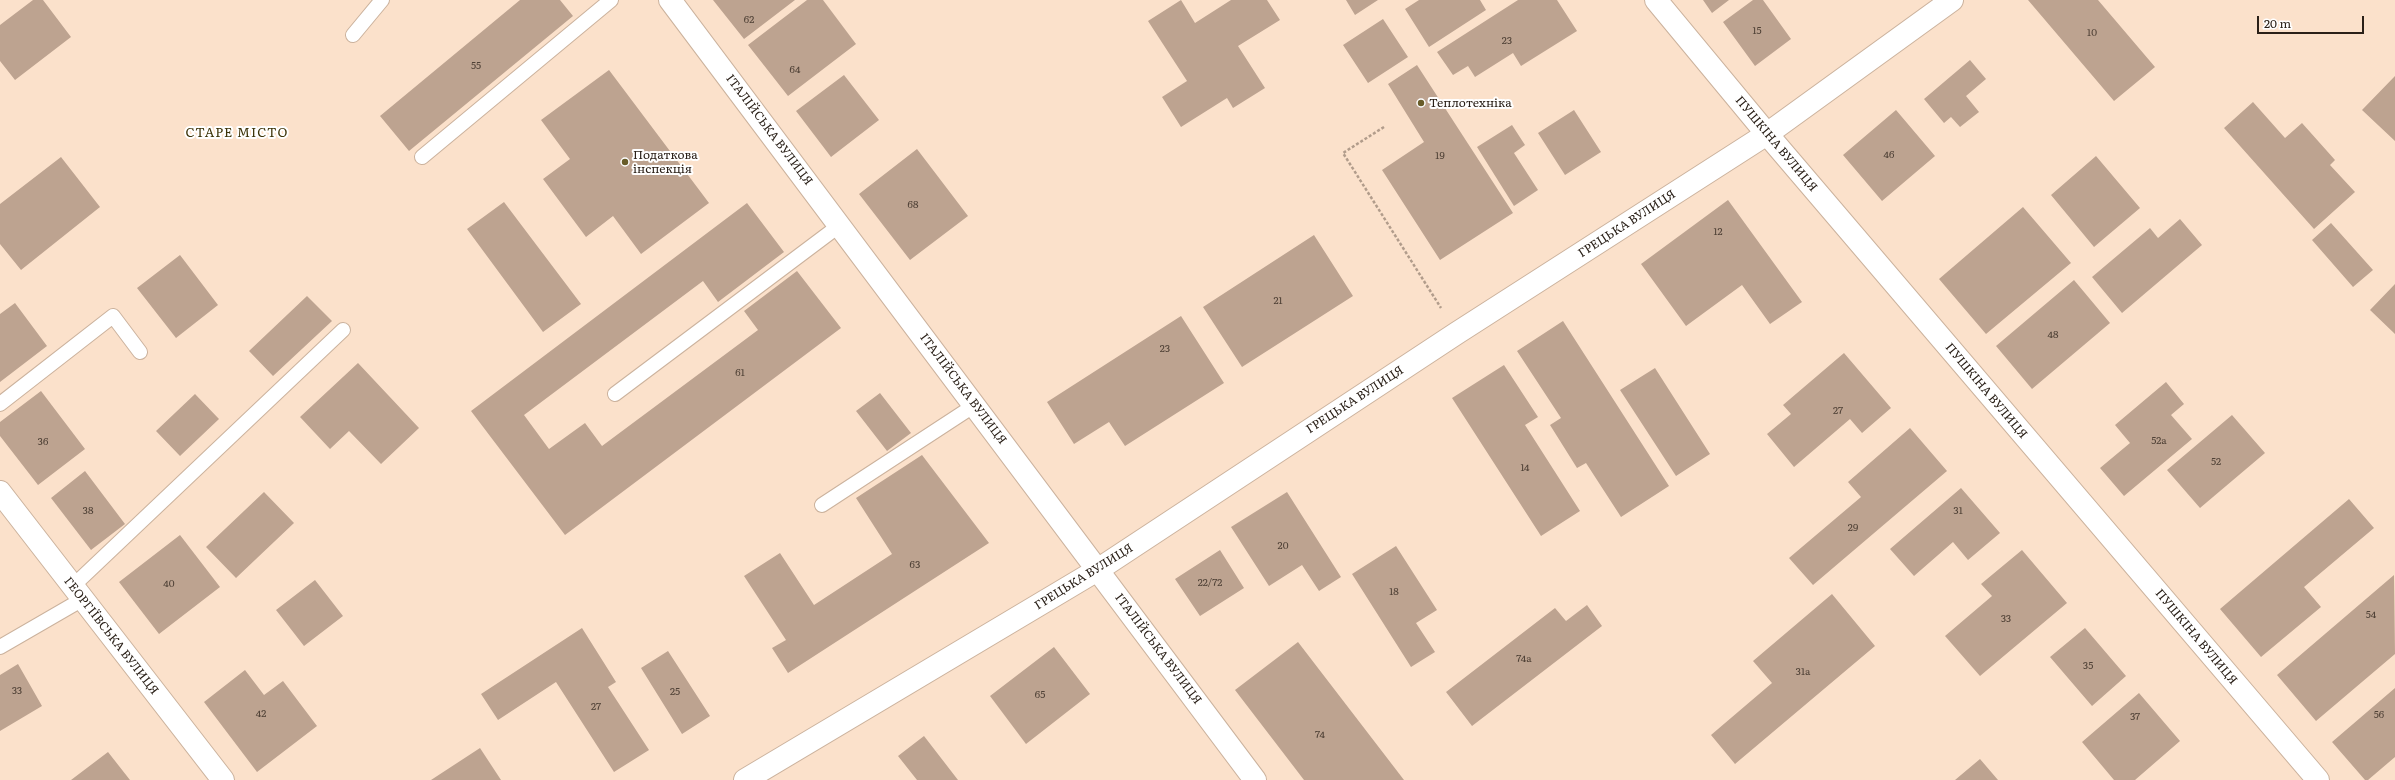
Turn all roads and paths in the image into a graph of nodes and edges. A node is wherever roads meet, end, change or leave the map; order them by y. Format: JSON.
{"nodes":[{"id":1,"x":382,"y":0,"type":"edge"},
{"id":2,"x":611,"y":0,"type":"edge"},
{"id":3,"x":670,"y":0,"type":"edge"},
{"id":4,"x":1656,"y":0,"type":"edge"},
{"id":5,"x":1952,"y":0,"type":"edge"},
{"id":6,"x":353,"y":35,"type":"dead end"},
{"id":7,"x":1384,"y":127,"type":"dead end"},
{"id":8,"x":1767,"y":134,"type":"junction"},
{"id":9,"x":422,"y":157,"type":"dead end"},
{"id":10,"x":840,"y":225,"type":"junction"},
{"id":11,"x":343,"y":330,"type":"dead end"},
{"id":12,"x":1457,"y":333,"type":"junction"},
{"id":13,"x":140,"y":352,"type":"dead end"},
{"id":14,"x":615,"y":394,"type":"dead end"},
{"id":15,"x":0,"y":404,"type":"edge"},
{"id":16,"x":975,"y":405,"type":"junction"},
{"id":17,"x":0,"y":492,"type":"edge"},
{"id":18,"x":822,"y":505,"type":"dead end"},
{"id":19,"x":1099,"y":569,"type":"junction"},
{"id":20,"x":78,"y":593,"type":"junction"},
{"id":21,"x":0,"y":647,"type":"edge"},
{"id":22,"x":223,"y":780,"type":"edge"},
{"id":23,"x":745,"y":780,"type":"edge"},
{"id":24,"x":1255,"y":780,"type":"edge"},
{"id":25,"x":2318,"y":780,"type":"edge"}],
"edges":[{"from":1,"to":6,"type":"lane"},
{"from":2,"to":9,"type":"lane"},
{"from":3,"to":10,"type":"street","name":"ІТАЛІЙСЬКА ВУЛИЦЯ"},
{"from":4,"to":8,"type":"street","name":"ПУШКІНА ВУЛИЦЯ"},
{"from":5,"to":8,"type":"street","name":"ГРЕЦЬКА ВУЛИЦЯ"},
{"from":7,"to":12,"type":"path"},
{"from":8,"to":12,"type":"street","name":"ГРЕЦЬКА ВУЛИЦЯ"},
{"from":8,"to":25,"type":"street","name":"ПУШКІНА ВУЛИЦЯ"},
{"from":10,"to":14,"type":"lane"},
{"from":10,"to":16,"type":"street","name":"ІТАЛІЙСЬКА ВУЛИЦЯ"},
{"from":11,"to":20,"type":"lane"},
{"from":12,"to":19,"type":"street","name":"ГРЕЦЬКА ВУЛИЦЯ"},
{"from":13,"to":15,"type":"lane"},
{"from":16,"to":18,"type":"lane"},
{"from":16,"to":19,"type":"street","name":"ІТАЛІЙСЬКА ВУЛИЦЯ"},
{"from":17,"to":20,"type":"street","name":"ГЕОРГІЇВСЬКА ВУЛИЦЯ"},
{"from":19,"to":23,"type":"street","name":"ГРЕЦЬКА ВУЛИЦЯ"},
{"from":19,"to":24,"type":"street","name":"ІТАЛІЙСЬКА ВУЛИЦЯ"},
{"from":20,"to":21,"type":"lane"},
{"from":20,"to":22,"type":"street","name":"ГЕОРГІЇВСЬКА ВУЛИЦЯ"}]}
